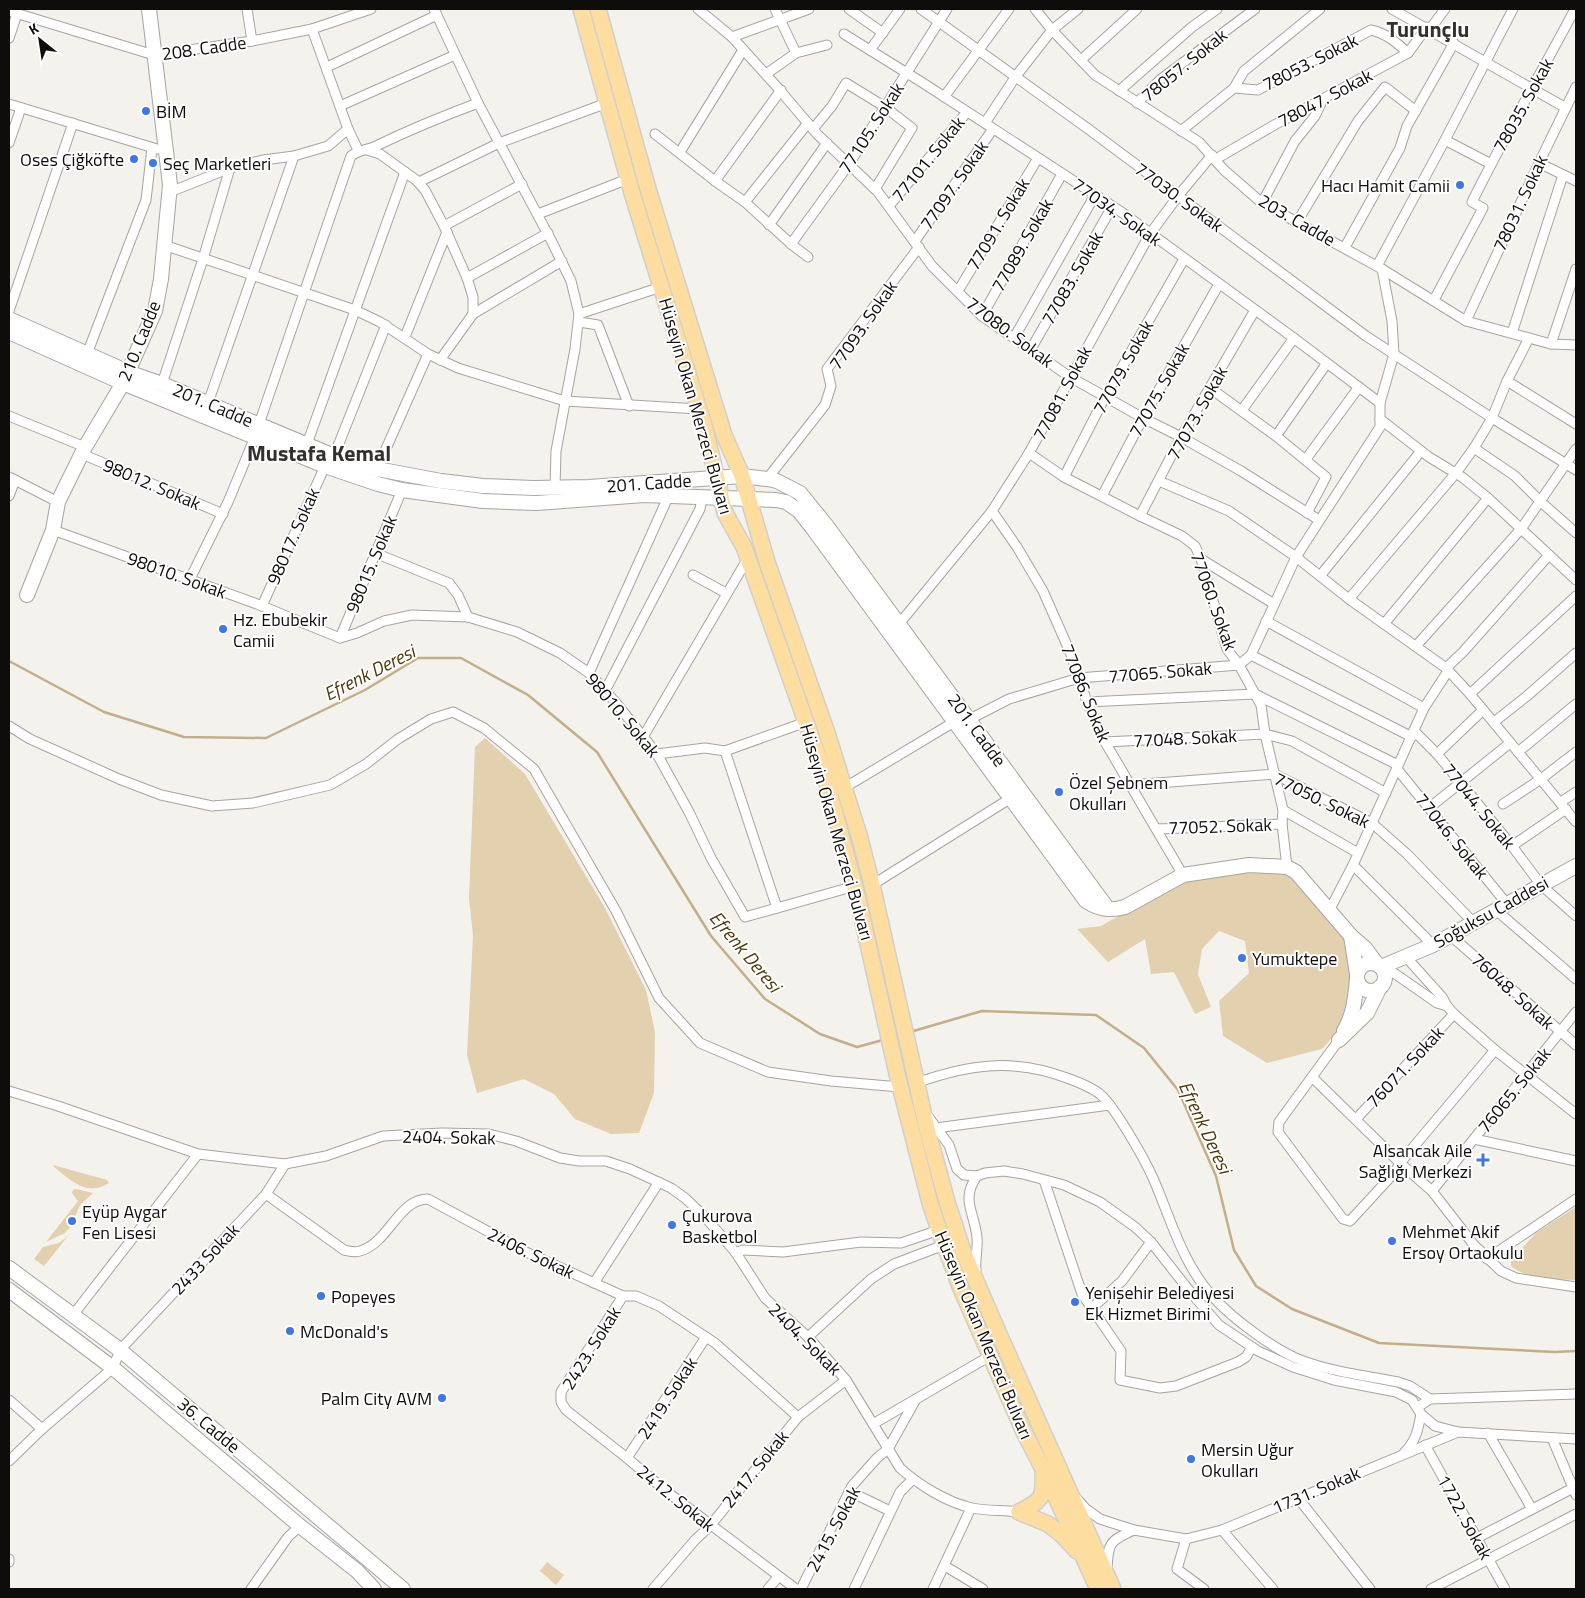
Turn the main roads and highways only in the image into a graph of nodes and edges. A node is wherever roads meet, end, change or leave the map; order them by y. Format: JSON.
{"nodes":[{"id":1,"x":149,"y":9,"type":"edge"},
{"id":2,"x":581,"y":9,"type":"edge"},
{"id":3,"x":598,"y":9,"type":"edge"},
{"id":4,"x":9,"y":319,"type":"edge"},
{"id":5,"x":9,"y":332,"type":"edge"},
{"id":6,"x":126,"y":378,"type":"junction"},
{"id":7,"x":257,"y":430,"type":"junction"},
{"id":8,"x":330,"y":461,"type":"junction"},
{"id":9,"x":742,"y":476,"type":"junction"},
{"id":10,"x":717,"y":478,"type":"junction"},
{"id":11,"x":721,"y":498,"type":"junction"},
{"id":12,"x":748,"y":498,"type":"junction"},
{"id":13,"x":27,"y":594,"type":"dead end"},
{"id":14,"x":1576,"y":867,"type":"edge"},
{"id":15,"x":1108,"y":909,"type":"junction"},
{"id":16,"x":1351,"y":936,"type":"junction"},
{"id":17,"x":1383,"y":973,"type":"junction"},
{"id":18,"x":1357,"y":976,"type":"junction"},
{"id":19,"x":9,"y":1268,"type":"edge"},
{"id":20,"x":9,"y":1290,"type":"edge"},
{"id":21,"x":1043,"y":1469,"type":"junction"},
{"id":22,"x":1086,"y":1561,"type":"junction"},
{"id":23,"x":1107,"y":1575,"type":"junction"},
{"id":24,"x":374,"y":1589,"type":"edge"},
{"id":25,"x":403,"y":1589,"type":"edge"},
{"id":26,"x":1098,"y":1589,"type":"edge"},
{"id":27,"x":1113,"y":1589,"type":"edge"},
{"id":28,"x":1121,"y":1589,"type":"edge"}],
"edges":[{"from":1,"to":6,"type":"main road","name":"210. Cadde"},
{"from":2,"to":10,"type":"main road","name":"Hüseyin Okan Merzeci Bulvarı"},
{"from":3,"to":9,"type":"main road","name":"Hüseyin Okan Merzeci Bulvarı"},
{"from":4,"to":6,"type":"main road","name":"201. Cadde"},
{"from":5,"to":6,"type":"main road","name":"201. Cadde"},
{"from":6,"to":7,"type":"main road","name":"201. Cadde"},
{"from":6,"to":7,"type":"main road","name":"201. Cadde"},
{"from":6,"to":13,"type":"main road","name":"210. Cadde"},
{"from":7,"to":8,"type":"main road","name":"201. Cadde"},
{"from":7,"to":8,"type":"main road","name":"201. Cadde"},
{"from":8,"to":10,"type":"main road","name":"201. Cadde"},
{"from":8,"to":11,"type":"main road","name":"201. Cadde"},
{"from":9,"to":10,"type":"main road","name":"201. Cadde"},
{"from":9,"to":12,"type":"main road","name":"Hüseyin Okan Merzeci Bulvarı"},
{"from":9,"to":15,"type":"main road","name":"201. Cadde"},
{"from":10,"to":11,"type":"main road","name":"Hüseyin Okan Merzeci Bulvarı"},
{"from":11,"to":12,"type":"main road","name":"201. Cadde"},
{"from":11,"to":21,"type":"main road","name":"Hüseyin Okan Merzeci Bulvarı"},
{"from":12,"to":15,"type":"main road","name":"201. Cadde"},
{"from":12,"to":23,"type":"main road","name":"Hüseyin Okan Merzeci Bulvarı"},
{"from":14,"to":17,"type":"main road","name":"Soğuksu Caddesi"},
{"from":15,"to":16,"type":"main road"},
{"from":16,"to":17,"type":"main road"},
{"from":16,"to":18,"type":"main road"},
{"from":17,"to":18,"type":"main road"},
{"from":17,"to":18,"type":"main road"},
{"from":17,"to":18,"type":"main road"},
{"from":19,"to":25,"type":"main road","name":"36. Cadde"},
{"from":20,"to":24,"type":"main road"},
{"from":21,"to":22,"type":"main road","name":"Hüseyin Okan Merzeci Bulvarı"},
{"from":21,"to":22,"type":"main road"},
{"from":22,"to":26,"type":"main road","name":"Hüseyin Okan Merzeci Bulvarı"},
{"from":23,"to":27,"type":"main road","name":"Hüseyin Okan Merzeci Bulvarı"},
{"from":23,"to":28,"type":"main road"}]}
